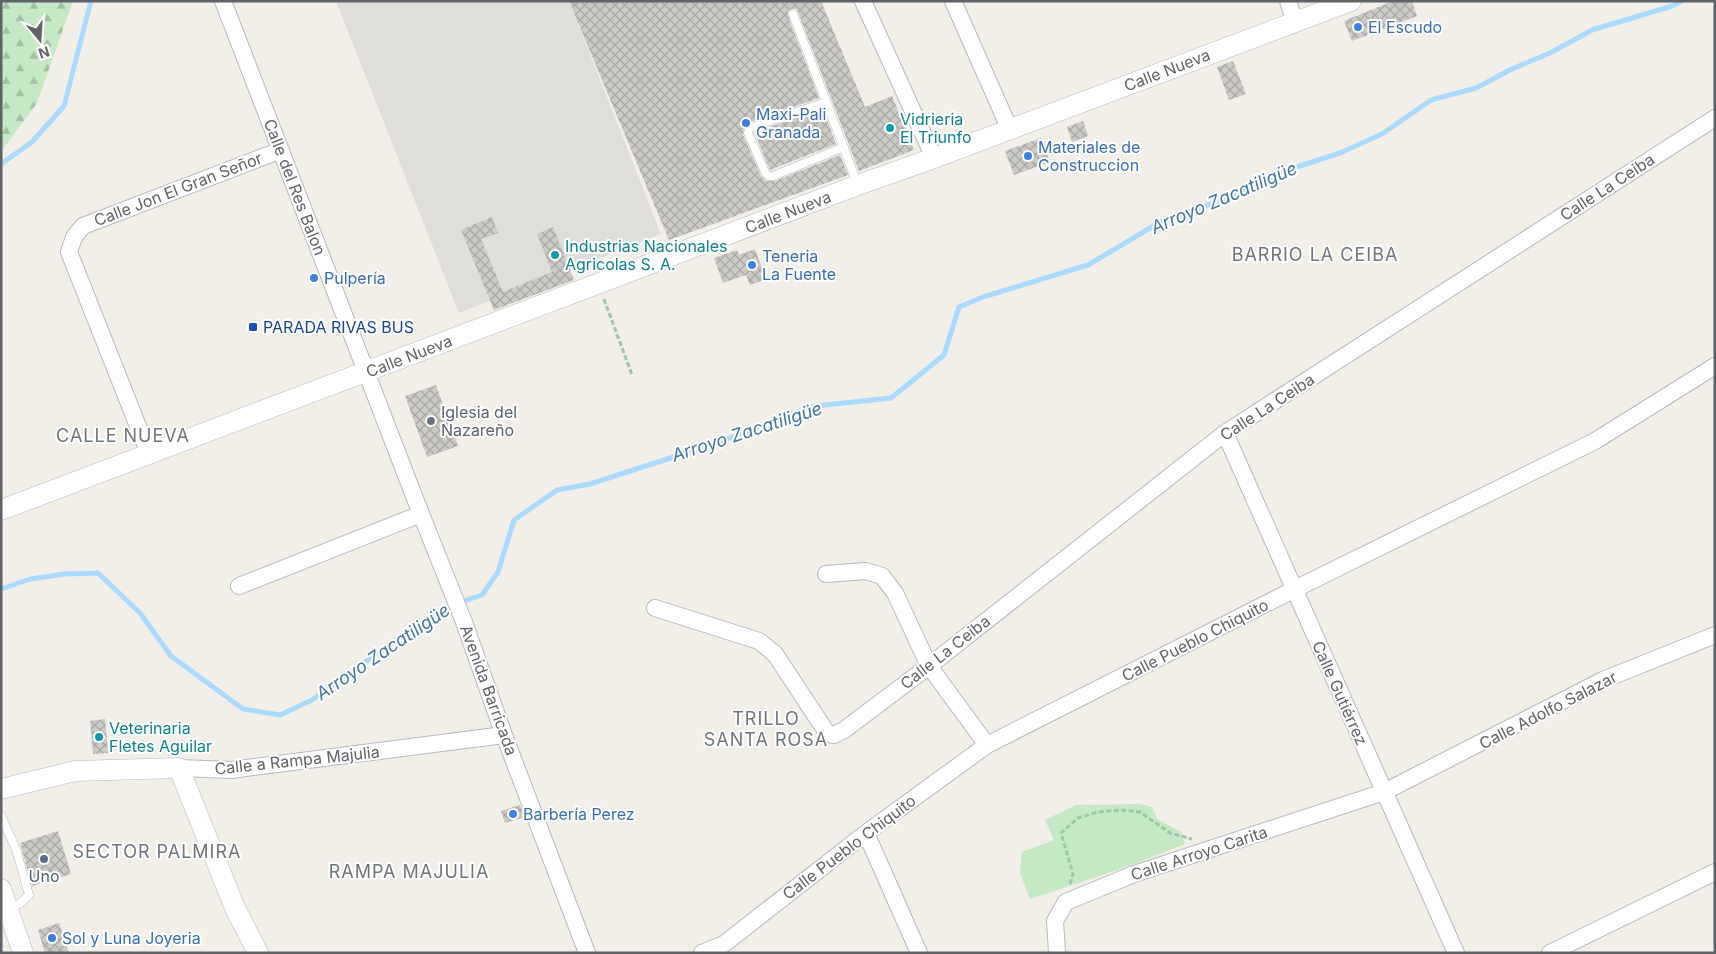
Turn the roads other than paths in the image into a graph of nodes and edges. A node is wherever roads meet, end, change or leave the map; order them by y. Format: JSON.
{"nodes":[{"id":1,"x":223,"y":1,"type":"edge"},
{"id":2,"x":863,"y":1,"type":"edge"},
{"id":3,"x":953,"y":1,"type":"edge"},
{"id":4,"x":1288,"y":1,"type":"edge"},
{"id":5,"x":1351,"y":1,"type":"edge"},
{"id":6,"x":793,"y":14,"type":"dead end"},
{"id":7,"x":1295,"y":22,"type":"junction"},
{"id":8,"x":826,"y":102,"type":"junction"},
{"id":9,"x":1715,"y":118,"type":"edge"},
{"id":10,"x":1010,"y":130,"type":"junction"},
{"id":11,"x":844,"y":147,"type":"junction"},
{"id":12,"x":281,"y":150,"type":"junction"},
{"id":13,"x":934,"y":158,"type":"junction"},
{"id":14,"x":858,"y":185,"type":"junction"},
{"id":15,"x":1715,"y":366,"type":"edge"},
{"id":16,"x":366,"y":372,"type":"junction"},
{"id":17,"x":1226,"y":433,"type":"junction"},
{"id":18,"x":149,"y":454,"type":"junction"},
{"id":19,"x":1,"y":510,"type":"edge"},
{"id":20,"x":421,"y":514,"type":"junction"},
{"id":21,"x":826,"y":574,"type":"dead end"},
{"id":22,"x":238,"y":586,"type":"dead end"},
{"id":23,"x":1295,"y":590,"type":"junction"},
{"id":24,"x":654,"y":608,"type":"dead end"},
{"id":25,"x":1715,"y":635,"type":"edge"},
{"id":26,"x":929,"y":666,"type":"junction"},
{"id":27,"x":504,"y":735,"type":"junction"},
{"id":28,"x":987,"y":745,"type":"junction"},
{"id":29,"x":179,"y":768,"type":"junction"},
{"id":30,"x":1,"y":789,"type":"edge"},
{"id":31,"x":1384,"y":792,"type":"junction"},
{"id":32,"x":1,"y":816,"type":"edge"},
{"id":33,"x":866,"y":832,"type":"junction"},
{"id":34,"x":1715,"y":872,"type":"edge"},
{"id":35,"x":1,"y":889,"type":"edge"},
{"id":36,"x":8,"y":908,"type":"junction"},
{"id":37,"x":23,"y":953,"type":"edge"},
{"id":38,"x":258,"y":953,"type":"edge"},
{"id":39,"x":587,"y":953,"type":"edge"},
{"id":40,"x":702,"y":953,"type":"edge"},
{"id":41,"x":919,"y":953,"type":"edge"},
{"id":42,"x":1057,"y":953,"type":"edge"},
{"id":43,"x":1456,"y":953,"type":"edge"},
{"id":44,"x":1550,"y":953,"type":"edge"}],
"edges":[{"from":1,"to":12,"type":"street","name":"Calle del Res Balon"},
{"from":2,"to":13,"type":"street"},
{"from":3,"to":10,"type":"street"},
{"from":4,"to":7,"type":"street"},
{"from":5,"to":7,"type":"street","name":"Calle Nueva"},
{"from":6,"to":8,"type":"lane"},
{"from":7,"to":10,"type":"street","name":"Calle Nueva"},
{"from":8,"to":11,"type":"lane"},
{"from":8,"to":11,"type":"lane"},
{"from":9,"to":17,"type":"street","name":"Calle La Ceiba"},
{"from":10,"to":13,"type":"street","name":"Calle Nueva"},
{"from":11,"to":14,"type":"lane"},
{"from":12,"to":16,"type":"street","name":"Calle del Res Balon"},
{"from":12,"to":18,"type":"street","name":"Calle Jon El Gran Señor"},
{"from":13,"to":14,"type":"street","name":"Calle Nueva"},
{"from":14,"to":16,"type":"street","name":"Calle Nueva"},
{"from":15,"to":23,"type":"street","name":"Calle Pueblo Chiquito"},
{"from":16,"to":18,"type":"street","name":"Calle Nueva"},
{"from":16,"to":20,"type":"street","name":"Avenida Barricada"},
{"from":17,"to":23,"type":"street","name":"Calle Gutiérrez"},
{"from":17,"to":26,"type":"street","name":"Calle La Ceiba"},
{"from":18,"to":19,"type":"street","name":"Calle Nueva"},
{"from":20,"to":22,"type":"street"},
{"from":20,"to":27,"type":"street","name":"Avenida Barricada"},
{"from":21,"to":26,"type":"street"},
{"from":23,"to":28,"type":"street","name":"Calle Pueblo Chiquito"},
{"from":23,"to":31,"type":"street","name":"Calle Gutiérrez"},
{"from":24,"to":26,"type":"street","name":"Calle La Ceiba"},
{"from":25,"to":31,"type":"street","name":"Calle Adolfo Salazar"},
{"from":26,"to":28,"type":"street"},
{"from":27,"to":29,"type":"street","name":"Calle a Rampa Majulia"},
{"from":27,"to":39,"type":"street","name":"Avenida Barricada"},
{"from":28,"to":33,"type":"street","name":"Calle Pueblo Chiquito"},
{"from":29,"to":30,"type":"street","name":"Calle a Rampa Majulia"},
{"from":29,"to":38,"type":"street"},
{"from":31,"to":42,"type":"street","name":"Calle Arroyo Carita"},
{"from":31,"to":43,"type":"street","name":"Calle Gutiérrez"},
{"from":32,"to":36,"type":"lane"},
{"from":33,"to":40,"type":"street","name":"Calle Pueblo Chiquito"},
{"from":33,"to":41,"type":"street"},
{"from":34,"to":44,"type":"street"},
{"from":35,"to":36,"type":"street"},
{"from":36,"to":37,"type":"street"}]}
